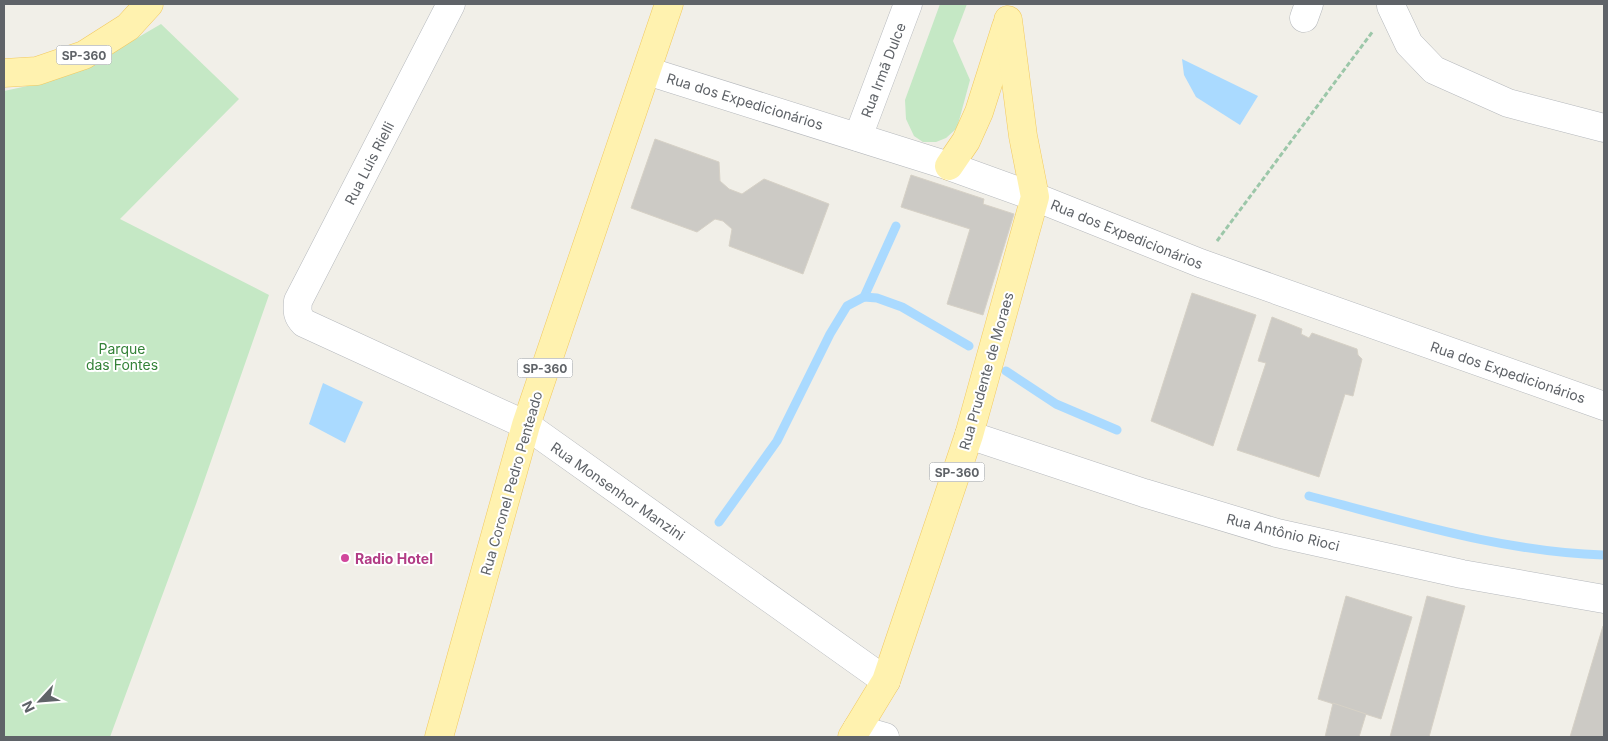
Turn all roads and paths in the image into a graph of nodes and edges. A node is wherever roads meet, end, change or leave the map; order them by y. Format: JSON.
{"nodes":[{"id":1,"x":149,"y":4,"type":"edge"},
{"id":2,"x":451,"y":4,"type":"edge"},
{"id":3,"x":670,"y":4,"type":"edge"},
{"id":4,"x":908,"y":4,"type":"edge"},
{"id":5,"x":1391,"y":5,"type":"edge"},
{"id":6,"x":1010,"y":12,"type":"edge"},
{"id":7,"x":647,"y":70,"type":"junction"},
{"id":8,"x":4,"y":73,"type":"edge"},
{"id":9,"x":1604,"y":128,"type":"edge"},
{"id":10,"x":858,"y":137,"type":"junction"},
{"id":11,"x":949,"y":166,"type":"junction"},
{"id":12,"x":1035,"y":197,"type":"junction"},
{"id":13,"x":1200,"y":264,"type":"junction"},
{"id":14,"x":304,"y":324,"type":"joint"},
{"id":15,"x":1604,"y":406,"type":"edge"},
{"id":16,"x":526,"y":425,"type":"junction"},
{"id":17,"x":969,"y":435,"type":"junction"},
{"id":18,"x":1604,"y":598,"type":"edge"},
{"id":19,"x":886,"y":681,"type":"junction"},
{"id":20,"x":855,"y":733,"type":"edge"},
{"id":21,"x":439,"y":737,"type":"edge"},
{"id":22,"x":885,"y":737,"type":"edge"}],
"edges":[{"from":1,"to":8,"type":"main road","number":"SP-360"},
{"from":2,"to":14,"type":"street","name":"Rua Luis Rielli"},
{"from":3,"to":7,"type":"main road","name":"Rua Coronel Pedro Penteado","number":"SP-360"},
{"from":4,"to":10,"type":"street","name":"Rua Irmã Dulce"},
{"from":5,"to":9,"type":"street"},
{"from":5,"to":13,"type":"path"},
{"from":6,"to":11,"type":"main road"},
{"from":6,"to":12,"type":"main road","number":"SP-360"},
{"from":7,"to":10,"type":"street","name":"Rua dos Expedicionários"},
{"from":7,"to":16,"type":"main road","name":"Rua Coronel Pedro Penteado","number":"SP-360"},
{"from":10,"to":11,"type":"street","name":"Rua dos Expedicionários"},
{"from":11,"to":12,"type":"street","name":"Rua dos Expedicionários"},
{"from":12,"to":13,"type":"street","name":"Rua dos Expedicionários"},
{"from":12,"to":17,"type":"main road","name":"Rua Prudente de Moraes","number":"SP-360"},
{"from":13,"to":15,"type":"street","name":"Rua dos Expedicionários"},
{"from":14,"to":16,"type":"street","name":"Rua Monsenhor Manzini"},
{"from":16,"to":19,"type":"street","name":"Rua Monsenhor Manzini"},
{"from":16,"to":21,"type":"main road","name":"Rua Coronel Pedro Penteado","number":"SP-360"},
{"from":17,"to":18,"type":"street","name":"Rua Antônio Rioci"},
{"from":17,"to":19,"type":"main road","name":"Rua Prudente de Moraes","number":"SP-360"},
{"from":19,"to":20,"type":"main road","name":"Rua Prudente de Moraes","number":"SP-360"},
{"from":20,"to":22,"type":"street"}]}
